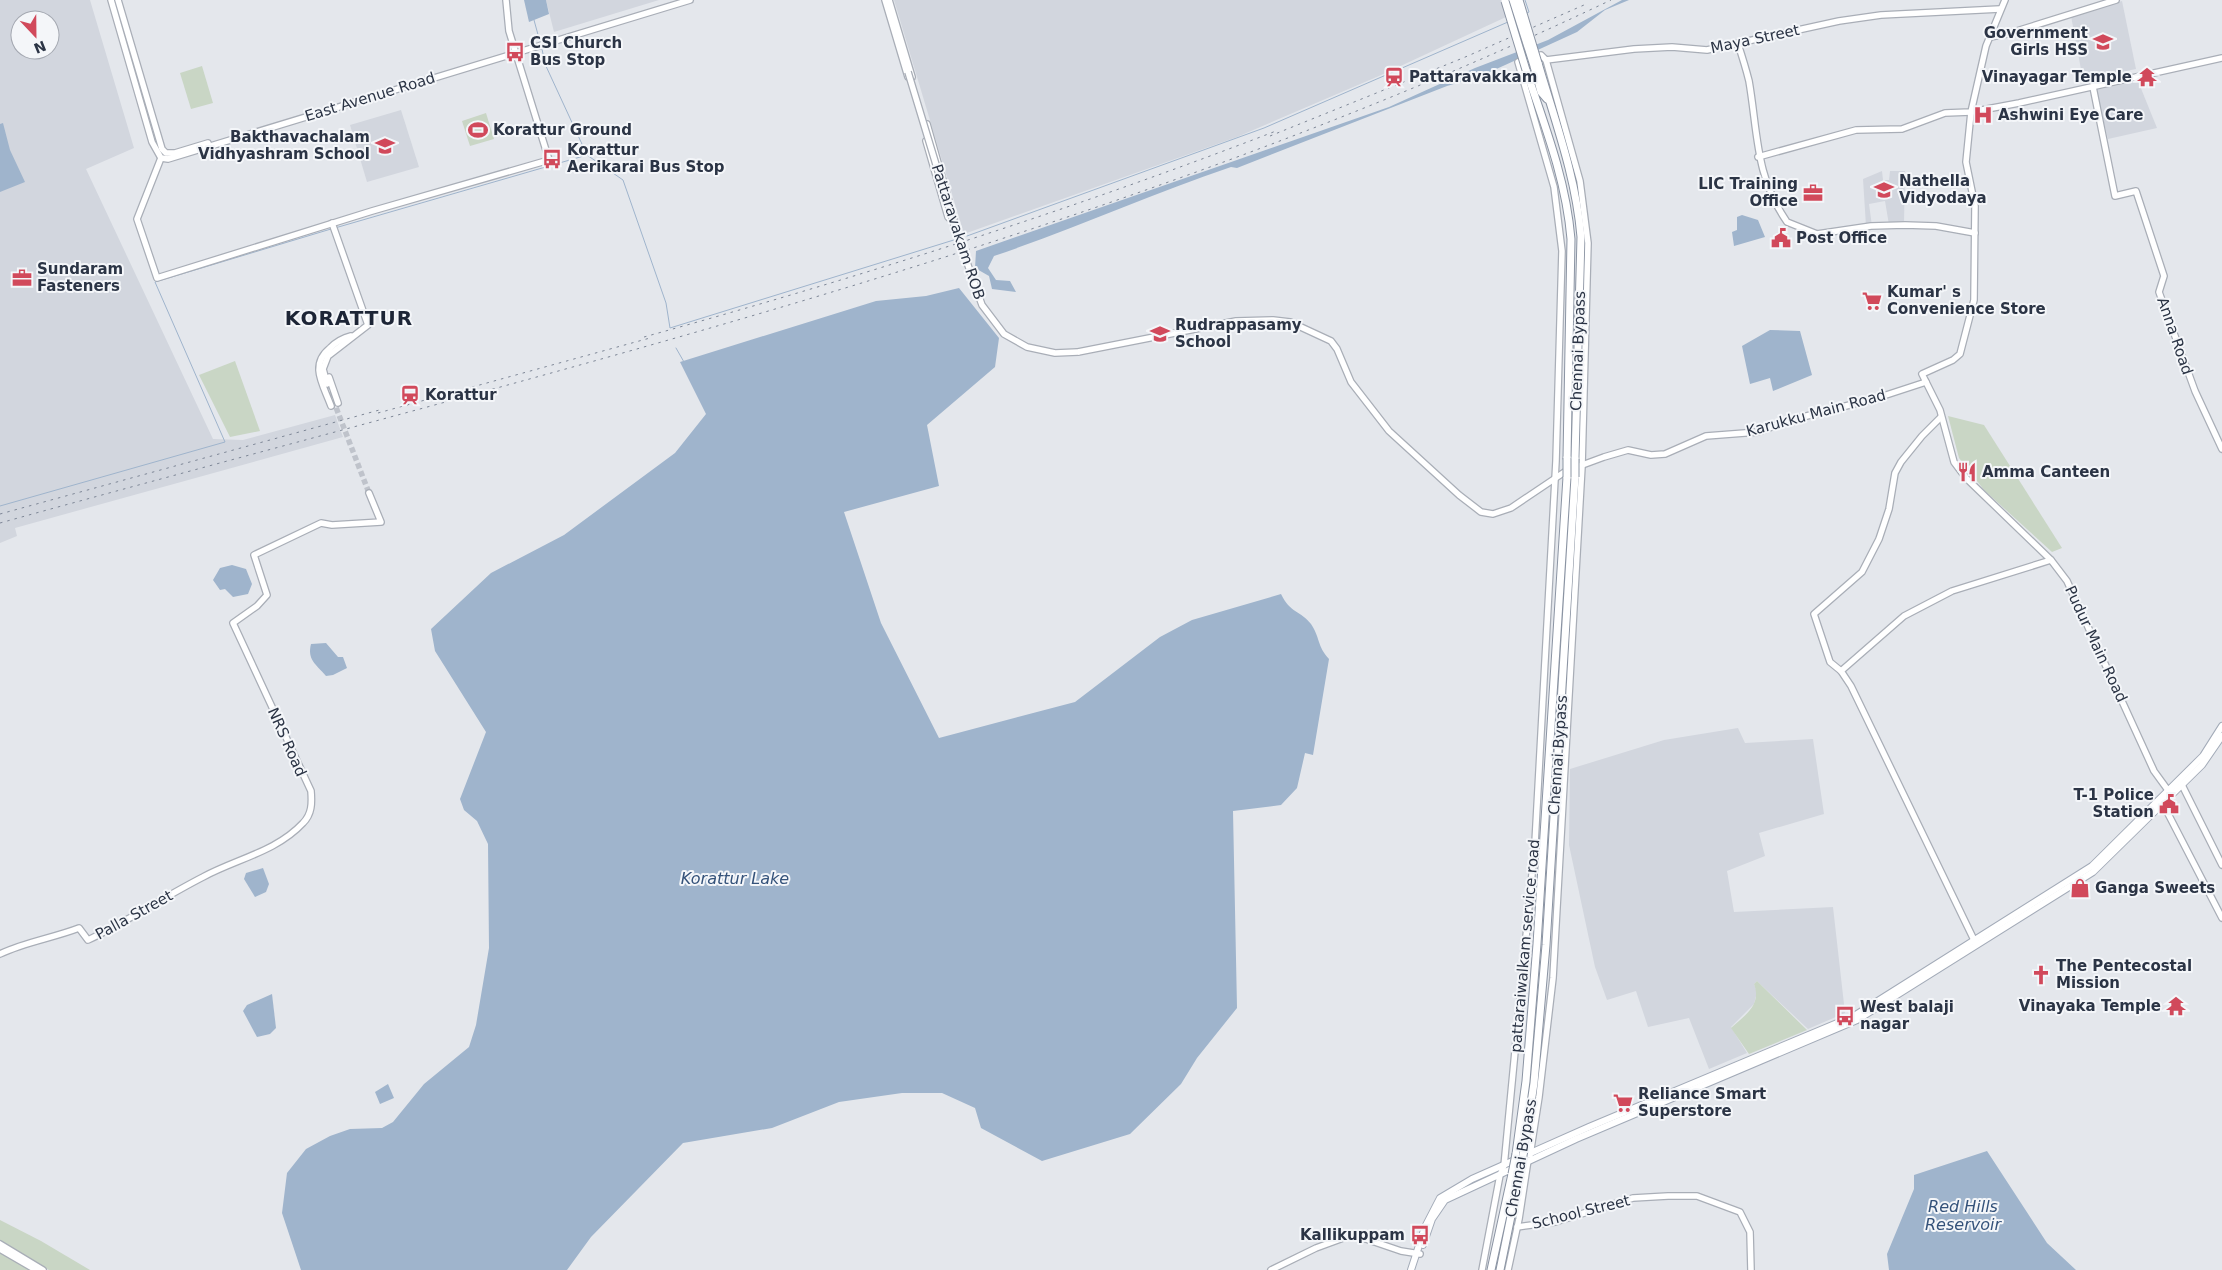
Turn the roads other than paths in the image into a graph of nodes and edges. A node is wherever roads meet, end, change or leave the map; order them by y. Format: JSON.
{"nodes":[{"id":1,"x":111,"y":0,"type":"edge"},
{"id":2,"x":118,"y":0,"type":"edge"},
{"id":3,"x":506,"y":0,"type":"edge"},
{"id":4,"x":679,"y":0,"type":"edge"},
{"id":5,"x":690,"y":0,"type":"edge"},
{"id":6,"x":885,"y":0,"type":"edge"},
{"id":7,"x":889,"y":0,"type":"edge"},
{"id":8,"x":1507,"y":0,"type":"edge"},
{"id":9,"x":1514,"y":0,"type":"edge"},
{"id":10,"x":1519,"y":0,"type":"edge"},
{"id":11,"x":2005,"y":0,"type":"edge"},
{"id":12,"x":2116,"y":0,"type":"edge"},
{"id":13,"x":659,"y":8,"type":"junction"},
{"id":14,"x":2000,"y":9,"type":"junction"},
{"id":15,"x":1990,"y":37,"type":"junction"},
{"id":16,"x":1738,"y":44,"type":"junction"},
{"id":17,"x":515,"y":52,"type":"junction"},
{"id":18,"x":903,"y":54,"type":"junction"},
{"id":19,"x":2222,"y":58,"type":"edge"},
{"id":20,"x":1546,"y":60,"type":"junction"},
{"id":21,"x":1529,"y":67,"type":"junction"},
{"id":22,"x":2093,"y":87,"type":"junction"},
{"id":23,"x":1971,"y":112,"type":"junction"},
{"id":24,"x":154,"y":139,"type":"junction"},
{"id":25,"x":1758,"y":156,"type":"junction"},
{"id":26,"x":161,"y":158,"type":"junction"},
{"id":27,"x":332,"y":225,"type":"junction"},
{"id":28,"x":1975,"y":233,"type":"junction"},
{"id":29,"x":356,"y":335,"type":"junction"},
{"id":30,"x":1926,"y":382,"type":"junction"},
{"id":31,"x":327,"y":384,"type":"tunnel mouth"},
{"id":32,"x":338,"y":403,"type":"dead end"},
{"id":33,"x":330,"y":406,"type":"dead end"},
{"id":34,"x":1941,"y":417,"type":"junction"},
{"id":35,"x":2222,"y":449,"type":"edge"},
{"id":36,"x":1571,"y":458,"type":"junction"},
{"id":37,"x":1582,"y":466,"type":"junction"},
{"id":38,"x":1555,"y":479,"type":"junction"},
{"id":39,"x":369,"y":493,"type":"tunnel mouth"},
{"id":40,"x":2051,"y":560,"type":"junction"},
{"id":41,"x":1841,"y":671,"type":"junction"},
{"id":42,"x":2222,"y":726,"type":"edge"},
{"id":43,"x":2222,"y":736,"type":"edge"},
{"id":44,"x":2182,"y":785,"type":"junction"},
{"id":45,"x":2170,"y":793,"type":"junction"},
{"id":46,"x":2163,"y":804,"type":"junction"},
{"id":47,"x":270,"y":849,"type":"joint"},
{"id":48,"x":2222,"y":865,"type":"edge"},
{"id":49,"x":2222,"y":918,"type":"edge"},
{"id":50,"x":1975,"y":942,"type":"junction"},
{"id":51,"x":0,"y":954,"type":"edge"},
{"id":52,"x":1634,"y":1112,"type":"junction"},
{"id":53,"x":1527,"y":1155,"type":"junction"},
{"id":54,"x":1504,"y":1166,"type":"junction"},
{"id":55,"x":1500,"y":1174,"type":"junction"},
{"id":56,"x":1517,"y":1227,"type":"junction"},
{"id":57,"x":0,"y":1244,"type":"edge"},
{"id":58,"x":0,"y":1249,"type":"edge"},
{"id":59,"x":1419,"y":1253,"type":"junction"},
{"id":60,"x":28,"y":1268,"type":"edge"},
{"id":61,"x":36,"y":1270,"type":"edge"},
{"id":62,"x":43,"y":1270,"type":"edge"},
{"id":63,"x":1271,"y":1270,"type":"edge"},
{"id":64,"x":1412,"y":1270,"type":"edge"},
{"id":65,"x":1416,"y":1270,"type":"edge"},
{"id":66,"x":1482,"y":1270,"type":"edge"},
{"id":67,"x":1491,"y":1270,"type":"edge"},
{"id":68,"x":1500,"y":1270,"type":"edge"},
{"id":69,"x":1508,"y":1270,"type":"edge"},
{"id":70,"x":1751,"y":1270,"type":"edge"}],
"edges":[{"from":1,"to":24,"type":"street"},
{"from":2,"to":24,"type":"street"},
{"from":3,"to":17,"type":"street"},
{"from":4,"to":13,"type":"street"},
{"from":5,"to":13,"type":"street"},
{"from":6,"to":18,"type":"street"},
{"from":7,"to":18,"type":"street"},
{"from":8,"to":21,"type":"highway","bridge":true},
{"from":9,"to":21,"type":"highway","bridge":true},
{"from":10,"to":21,"type":"highway","bridge":true},
{"from":11,"to":14,"type":"street"},
{"from":12,"to":15,"type":"street"},
{"from":13,"to":17,"type":"street","name":"East Avenue Road"},
{"from":14,"to":15,"type":"street"},
{"from":14,"to":16,"type":"street","name":"Maya Street"},
{"from":15,"to":23,"type":"street"},
{"from":16,"to":20,"type":"street","name":"Maya Street"},
{"from":16,"to":25,"type":"street"},
{"from":17,"to":24,"type":"street","name":"East Avenue Road"},
{"from":17,"to":26,"type":"street","name":"East Avenue Road"},
{"from":17,"to":27,"type":"street"},
{"from":18,"to":18,"type":"street"},
{"from":18,"to":38,"type":"street","name":"Pattaravakam ROB","bridge":true},
{"from":19,"to":22,"type":"street"},
{"from":20,"to":21,"type":"street","name":"Maya Street"},
{"from":20,"to":37,"type":"street"},
{"from":21,"to":36,"type":"highway","name":"Chennai Bypass"},
{"from":21,"to":36,"type":"highway","name":"Chennai Bypass"},
{"from":21,"to":38,"type":"street","name":"pattaraiwalkam service road"},
{"from":22,"to":23,"type":"street"},
{"from":22,"to":35,"type":"street","name":"Anna Road"},
{"from":23,"to":25,"type":"street"},
{"from":23,"to":28,"type":"street"},
{"from":24,"to":26,"type":"street"},
{"from":25,"to":28,"type":"street"},
{"from":26,"to":27,"type":"street"},
{"from":27,"to":29,"type":"street"},
{"from":28,"to":30,"type":"street"},
{"from":29,"to":31,"type":"street"},
{"from":29,"to":32,"type":"street"},
{"from":29,"to":33,"type":"street"},
{"from":30,"to":34,"type":"street","name":"Pudur Main Road"},
{"from":30,"to":37,"type":"street","name":"Karukku Main Road"},
{"from":34,"to":40,"type":"street","name":"Pudur Main Road"},
{"from":34,"to":41,"type":"street"},
{"from":36,"to":53,"type":"highway","name":"Chennai Bypass","bridge":true},
{"from":36,"to":67,"type":"highway","name":"Chennai Bypass","bridge":true},
{"from":37,"to":38,"type":"street","name":"Karukku Main Road"},
{"from":37,"to":53,"type":"street"},
{"from":38,"to":54,"type":"street","name":"pattaraiwalkam service road"},
{"from":39,"to":47,"type":"street","name":"NRS Road"},
{"from":40,"to":41,"type":"street"},
{"from":40,"to":45,"type":"street","name":"Pudur Main Road"},
{"from":41,"to":50,"type":"street"},
{"from":42,"to":45,"type":"main road"},
{"from":43,"to":44,"type":"main road"},
{"from":44,"to":45,"type":"main road"},
{"from":44,"to":48,"type":"street"},
{"from":45,"to":46,"type":"main road"},
{"from":45,"to":50,"type":"main road"},
{"from":46,"to":49,"type":"street"},
{"from":46,"to":52,"type":"main road"},
{"from":47,"to":51,"type":"street","name":"Palla Street"},
{"from":50,"to":52,"type":"main road"},
{"from":52,"to":53,"type":"main road"},
{"from":52,"to":53,"type":"main road"},
{"from":53,"to":54,"type":"main road"},
{"from":53,"to":55,"type":"main road"},
{"from":53,"to":56,"type":"street"},
{"from":53,"to":68,"type":"highway","name":"Chennai Bypass","bridge":true},
{"from":54,"to":55,"type":"street"},
{"from":54,"to":59,"type":"main road"},
{"from":55,"to":59,"type":"main road"},
{"from":55,"to":66,"type":"street"},
{"from":56,"to":69,"type":"street"},
{"from":56,"to":70,"type":"street","name":"School Street"},
{"from":57,"to":62,"type":"street"},
{"from":58,"to":60,"type":"street"},
{"from":59,"to":63,"type":"street"},
{"from":59,"to":64,"type":"main road"},
{"from":59,"to":65,"type":"main road"},
{"from":60,"to":61,"type":"street"}]}
